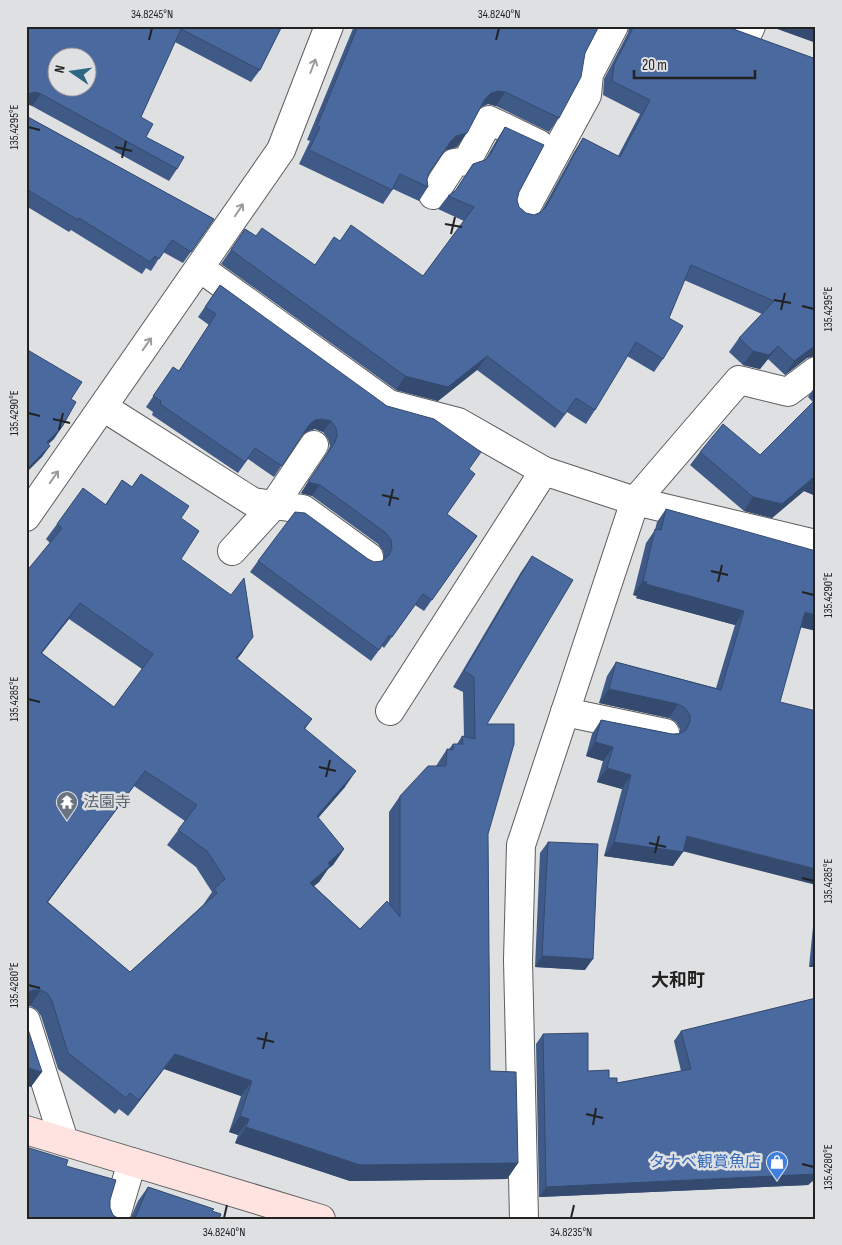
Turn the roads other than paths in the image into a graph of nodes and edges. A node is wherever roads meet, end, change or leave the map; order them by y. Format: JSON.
{"nodes":[{"id":1,"x":329,"y":26,"type":"edge"},
{"id":2,"x":614,"y":26,"type":"edge"},
{"id":3,"x":740,"y":29,"type":"edge"},
{"id":4,"x":773,"y":45,"type":"edge"},
{"id":5,"x":556,"y":152,"type":"junction"},
{"id":6,"x":433,"y":195,"type":"dead end"},
{"id":7,"x":523,"y":213,"type":"edge"},
{"id":8,"x":200,"y":268,"type":"junction"},
{"id":9,"x":816,"y":371,"type":"edge"},
{"id":10,"x":103,"y":407,"type":"junction"},
{"id":11,"x":314,"y":445,"type":"dead end"},
{"id":12,"x":544,"y":471,"type":"junction"},
{"id":13,"x":635,"y":501,"type":"junction"},
{"id":14,"x":273,"y":506,"type":"junction"},
{"id":15,"x":26,"y":517,"type":"edge"},
{"id":16,"x":816,"y":544,"type":"edge"},
{"id":17,"x":232,"y":551,"type":"dead end"},
{"id":18,"x":369,"y":557,"type":"edge"},
{"id":19,"x":390,"y":711,"type":"dead end"},
{"id":20,"x":565,"y":712,"type":"junction"},
{"id":21,"x":665,"y":733,"type":"edge"},
{"id":22,"x":26,"y":1021,"type":"edge"},
{"id":23,"x":26,"y":1130,"type":"edge"},
{"id":24,"x":64,"y":1142,"type":"junction"},
{"id":25,"x":132,"y":1162,"type":"junction"},
{"id":26,"x":115,"y":1219,"type":"edge"},
{"id":27,"x":321,"y":1219,"type":"edge"},
{"id":28,"x":524,"y":1219,"type":"edge"}],
"edges":[{"from":8,"to":1,"type":"street","one_way":true},
{"from":2,"to":5,"type":"street"},
{"from":3,"to":4,"type":"street"},
{"from":5,"to":6,"type":"street"},
{"from":5,"to":7,"type":"street"},
{"from":10,"to":8,"type":"street","one_way":true},
{"from":8,"to":12,"type":"street"},
{"from":9,"to":13,"type":"street"},
{"from":10,"to":14,"type":"street"},
{"from":15,"to":10,"type":"street","one_way":true},
{"from":11,"to":14,"type":"street"},
{"from":12,"to":13,"type":"street"},
{"from":12,"to":19,"type":"street"},
{"from":13,"to":16,"type":"street"},
{"from":13,"to":20,"type":"street"},
{"from":14,"to":17,"type":"street"},
{"from":14,"to":18,"type":"street"},
{"from":20,"to":21,"type":"street"},
{"from":20,"to":28,"type":"street"},
{"from":22,"to":24,"type":"street"},
{"from":23,"to":24,"type":"street"},
{"from":24,"to":25,"type":"street"},
{"from":25,"to":26,"type":"street"},
{"from":25,"to":27,"type":"street"}]}
